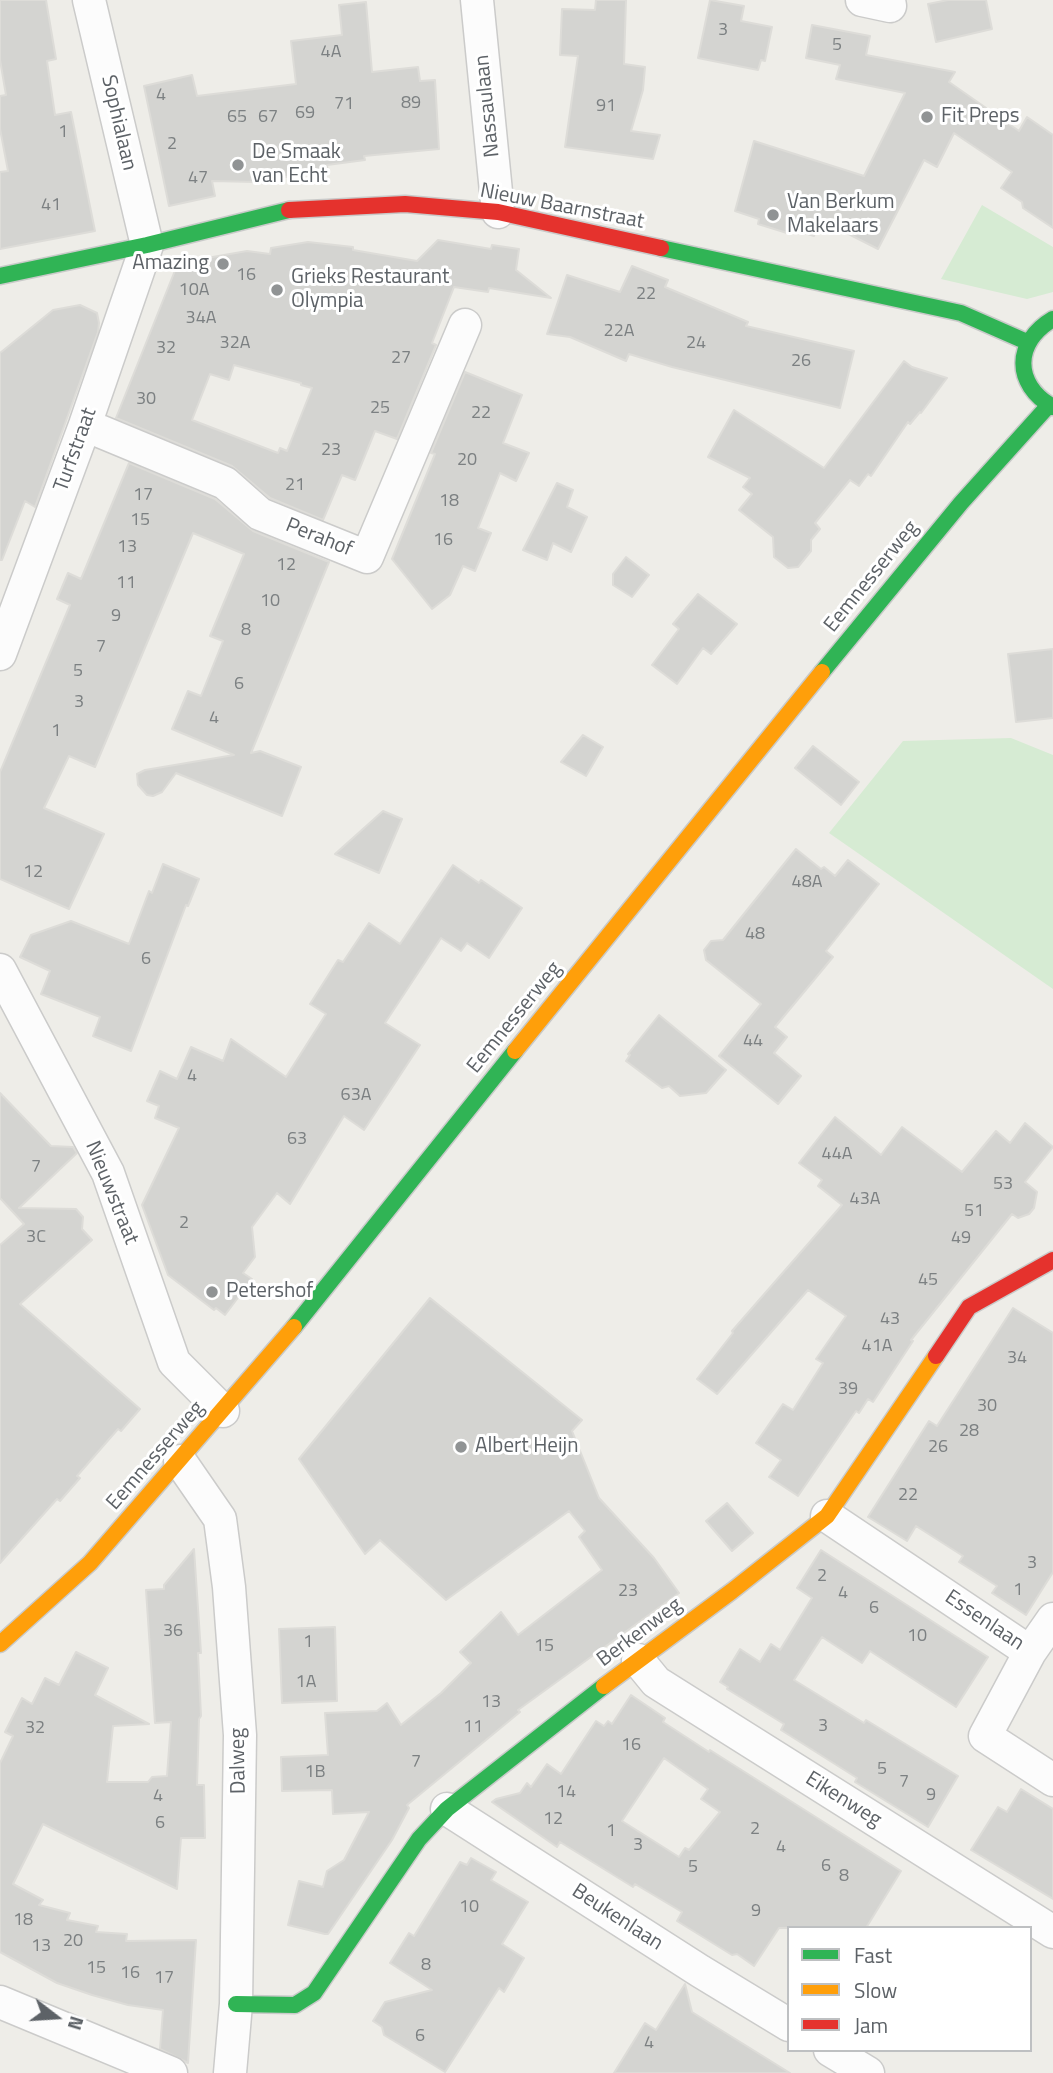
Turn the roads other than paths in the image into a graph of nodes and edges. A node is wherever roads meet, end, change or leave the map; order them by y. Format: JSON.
{"nodes":[{"id":1,"x":89,"y":0,"type":"edge"},
{"id":2,"x":477,"y":0,"type":"edge"},
{"id":3,"x":862,"y":0,"type":"edge"},
{"id":4,"x":889,"y":0,"type":"edge"},
{"id":5,"x":498,"y":212,"type":"junction"},
{"id":6,"x":147,"y":246,"type":"junction"},
{"id":7,"x":1,"y":280,"type":"edge"},
{"id":8,"x":1053,"y":319,"type":"edge"},
{"id":9,"x":465,"y":325,"type":"dead end"},
{"id":10,"x":1027,"y":342,"type":"junction"},
{"id":11,"x":1051,"y":406,"type":"edge"},
{"id":12,"x":85,"y":425,"type":"junction"},
{"id":13,"x":0,"y":654,"type":"edge"},
{"id":14,"x":0,"y":970,"type":"edge"},
{"id":15,"x":1053,"y":1260,"type":"edge"},
{"id":16,"x":223,"y":1411,"type":"junction"},
{"id":17,"x":180,"y":1461,"type":"junction"},
{"id":18,"x":827,"y":1516,"type":"junction"},
{"id":19,"x":1053,"y":1619,"type":"edge"},
{"id":20,"x":0,"y":1644,"type":"edge"},
{"id":21,"x":1030,"y":1652,"type":"junction"},
{"id":22,"x":638,"y":1660,"type":"junction"},
{"id":23,"x":1053,"y":1780,"type":"edge"},
{"id":24,"x":447,"y":1809,"type":"junction"},
{"id":25,"x":1053,"y":1932,"type":"edge"},
{"id":26,"x":0,"y":2002,"type":"edge"},
{"id":27,"x":236,"y":2004,"type":"junction"},
{"id":28,"x":787,"y":2024,"type":"edge"},
{"id":29,"x":833,"y":2052,"type":"edge"},
{"id":30,"x":171,"y":2073,"type":"edge"},
{"id":31,"x":230,"y":2073,"type":"edge"},
{"id":32,"x":868,"y":2073,"type":"edge"}],
"edges":[{"from":1,"to":6,"type":"street","name":"Sophialaan"},
{"from":2,"to":5,"type":"street","name":"Nassaulaan"},
{"from":3,"to":4,"type":"street"},
{"from":5,"to":6,"type":"street","name":"Nieuw Baarnstraat"},
{"from":5,"to":10,"type":"street","name":"Nieuw Baarnstraat"},
{"from":6,"to":7,"type":"street","name":"Nieuw Baarnstraat"},
{"from":6,"to":12,"type":"street","name":"Turfstraat"},
{"from":8,"to":10,"type":"street"},
{"from":9,"to":12,"type":"street","name":"Perahof"},
{"from":10,"to":11,"type":"street"},
{"from":11,"to":16,"type":"street","name":"Eemnesserweg"},
{"from":12,"to":13,"type":"street","name":"Turfstraat"},
{"from":14,"to":16,"type":"street","name":"Nieuwstraat"},
{"from":15,"to":18,"type":"street","name":"Berkenweg"},
{"from":16,"to":17,"type":"street","name":"Eemnesserweg"},
{"from":17,"to":20,"type":"street","name":"Eemnesserweg"},
{"from":17,"to":27,"type":"street","name":"Dalweg"},
{"from":18,"to":21,"type":"street","name":"Essenlaan"},
{"from":18,"to":22,"type":"street","name":"Berkenweg"},
{"from":19,"to":21,"type":"street"},
{"from":21,"to":23,"type":"street","name":"Essenlaan"},
{"from":22,"to":24,"type":"street","name":"Berkenweg"},
{"from":22,"to":25,"type":"street","name":"Eikenweg"},
{"from":24,"to":27,"type":"street","name":"Berkenweg"},
{"from":24,"to":28,"type":"street","name":"Beukenlaan"},
{"from":26,"to":30,"type":"street"},
{"from":27,"to":31,"type":"street","name":"Dalweg"},
{"from":29,"to":32,"type":"street"}]}
